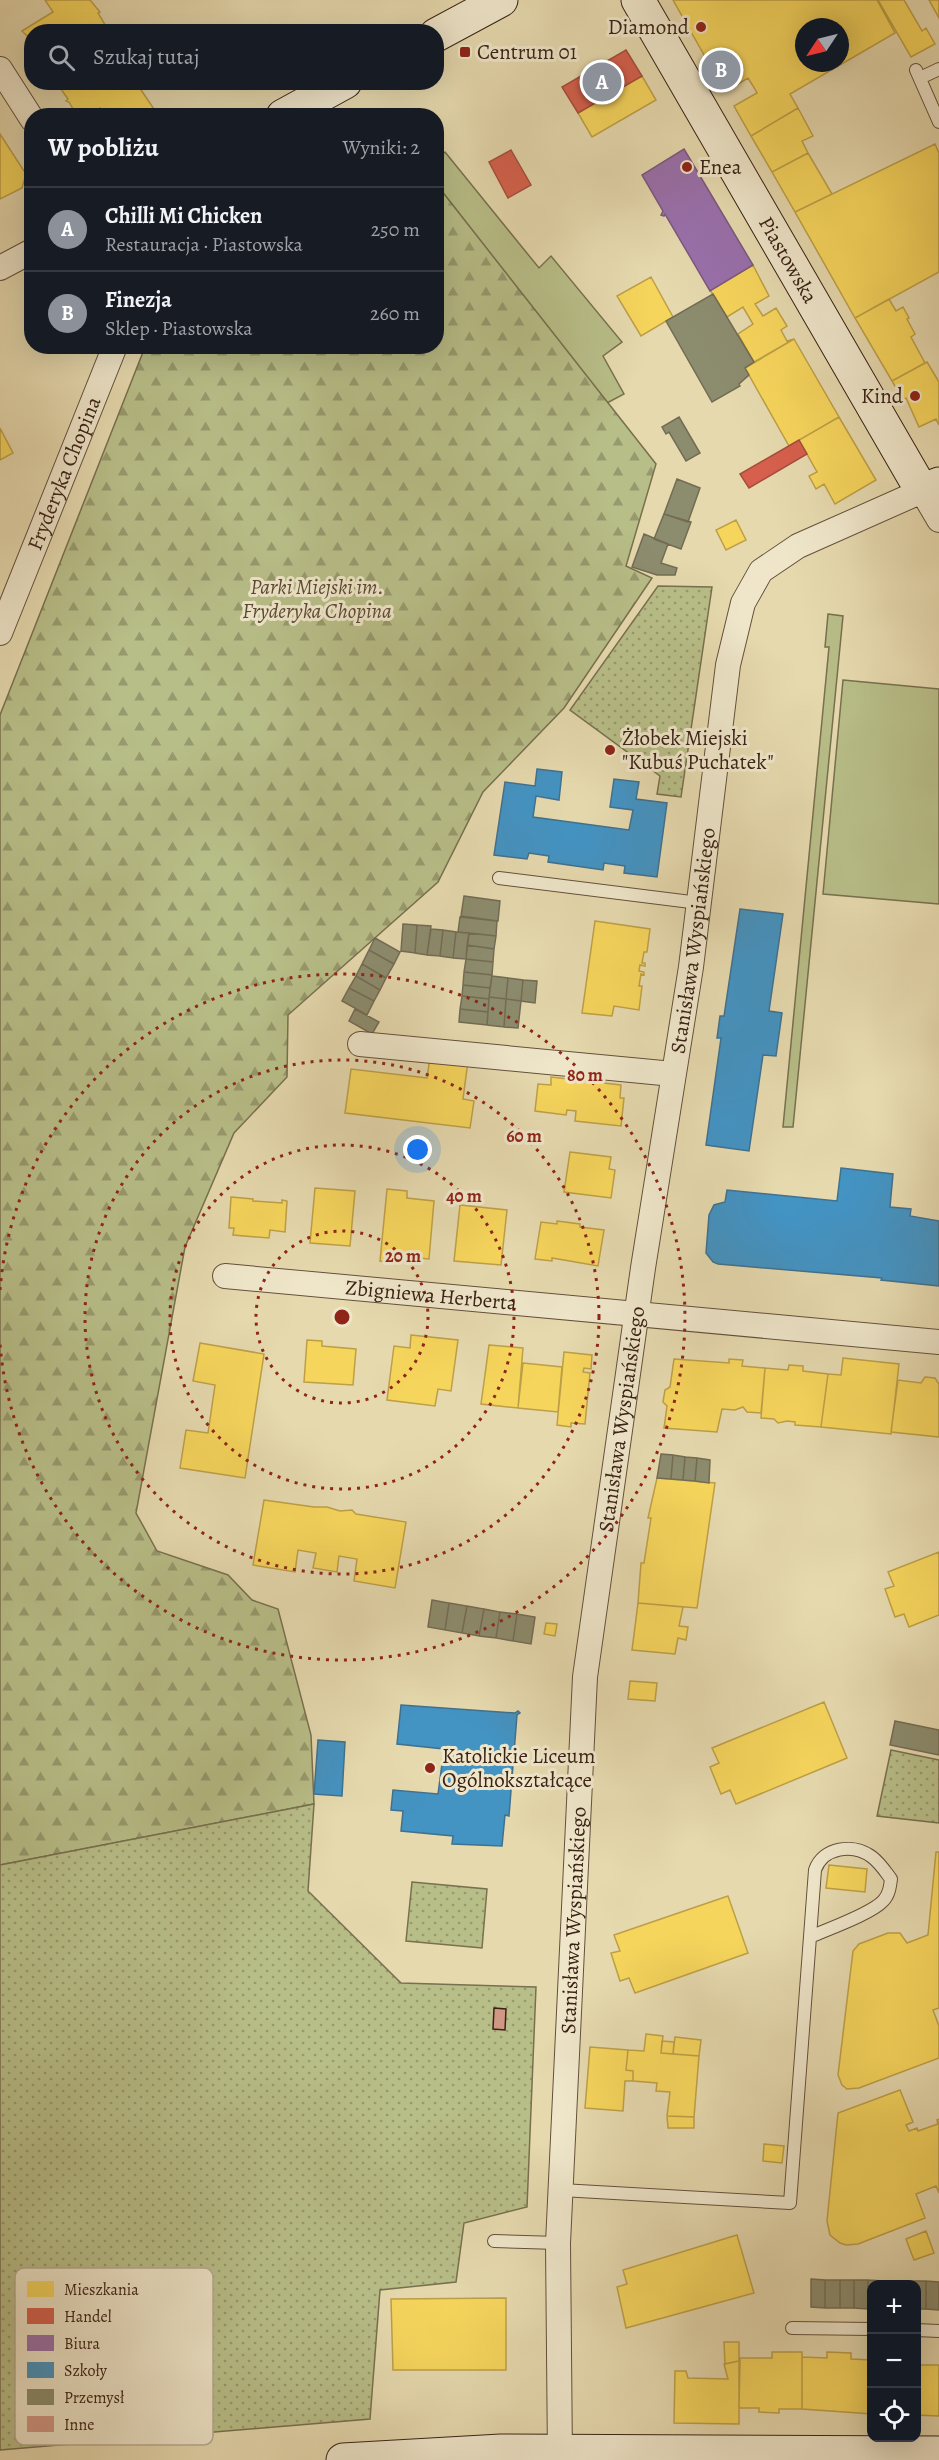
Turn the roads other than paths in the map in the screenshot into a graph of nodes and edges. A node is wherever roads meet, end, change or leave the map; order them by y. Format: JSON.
{"nodes":[{"id":1,"x":501,"y":0,"type":"edge"},
{"id":2,"x":638,"y":0,"type":"edge"},
{"id":3,"x":444,"y":31,"type":"edge"},
{"id":4,"x":0,"y":69,"type":"edge"},
{"id":5,"x":939,"y":69,"type":"edge"},
{"id":6,"x":330,"y":90,"type":"edge"},
{"id":7,"x":25,"y":108,"type":"edge"},
{"id":8,"x":298,"y":108,"type":"edge"},
{"id":9,"x":939,"y":122,"type":"edge"},
{"id":10,"x":24,"y":255,"type":"edge"},
{"id":11,"x":0,"y":268,"type":"edge"},
{"id":12,"x":112,"y":354,"type":"edge"},
{"id":13,"x":930,"y":487,"type":"edge"},
{"id":14,"x":939,"y":520,"type":"edge"},
{"id":15,"x":0,"y":633,"type":"edge"},
{"id":16,"x":499,"y":878,"type":"dead end"},
{"id":17,"x":699,"y":903,"type":"junction"},
{"id":18,"x":360,"y":1044,"type":"dead end"},
{"id":19,"x":673,"y":1074,"type":"junction"},
{"id":20,"x":225,"y":1276,"type":"dead end"},
{"id":21,"x":636,"y":1314,"type":"junction"},
{"id":22,"x":939,"y":1342,"type":"edge"},
{"id":23,"x":810,"y":1937,"type":"junction"},
{"id":24,"x":561,"y":2190,"type":"junction"},
{"id":25,"x":494,"y":2241,"type":"dead end"},
{"id":26,"x":558,"y":2243,"type":"junction"},
{"id":27,"x":792,"y":2328,"type":"dead end"},
{"id":28,"x":867,"y":2329,"type":"edge"},
{"id":29,"x":921,"y":2330,"type":"edge"},
{"id":30,"x":939,"y":2331,"type":"edge"},
{"id":31,"x":939,"y":2453,"type":"edge"},
{"id":32,"x":560,"y":2456,"type":"edge"},
{"id":33,"x":343,"y":2460,"type":"edge"}],
"edges":[{"from":1,"to":3,"type":"street"},
{"from":2,"to":13,"type":"street","name":"Piastowska"},
{"from":4,"to":7,"type":"street"},
{"from":5,"to":9,"type":"lane"},
{"from":6,"to":8,"type":"street"},
{"from":10,"to":11,"type":"street"},
{"from":12,"to":15,"type":"street","name":"Fryderyka Chopina"},
{"from":13,"to":14,"type":"street","name":"Piastowska"},
{"from":13,"to":17,"type":"street","name":"Stanisława Wyspiańskiego"},
{"from":16,"to":17,"type":"lane"},
{"from":17,"to":19,"type":"street","name":"Stanisława Wyspiańskiego"},
{"from":18,"to":19,"type":"street"},
{"from":19,"to":21,"type":"street","name":"Stanisława Wyspiańskiego"},
{"from":20,"to":21,"type":"street","name":"Zbigniewa Herberta"},
{"from":21,"to":22,"type":"street","name":"Zbigniewa Herberta"},
{"from":21,"to":24,"type":"street","name":"Stanisława Wyspiańskiego"},
{"from":23,"to":23,"type":"lane"},
{"from":23,"to":24,"type":"lane"},
{"from":24,"to":26,"type":"street","name":"Stanisława Wyspiańskiego"},
{"from":25,"to":26,"type":"lane"},
{"from":26,"to":32,"type":"street","name":"Stanisława Wyspiańskiego"},
{"from":27,"to":28,"type":"lane"},
{"from":29,"to":30,"type":"lane"},
{"from":31,"to":32,"type":"street"},
{"from":32,"to":33,"type":"street"}]}
